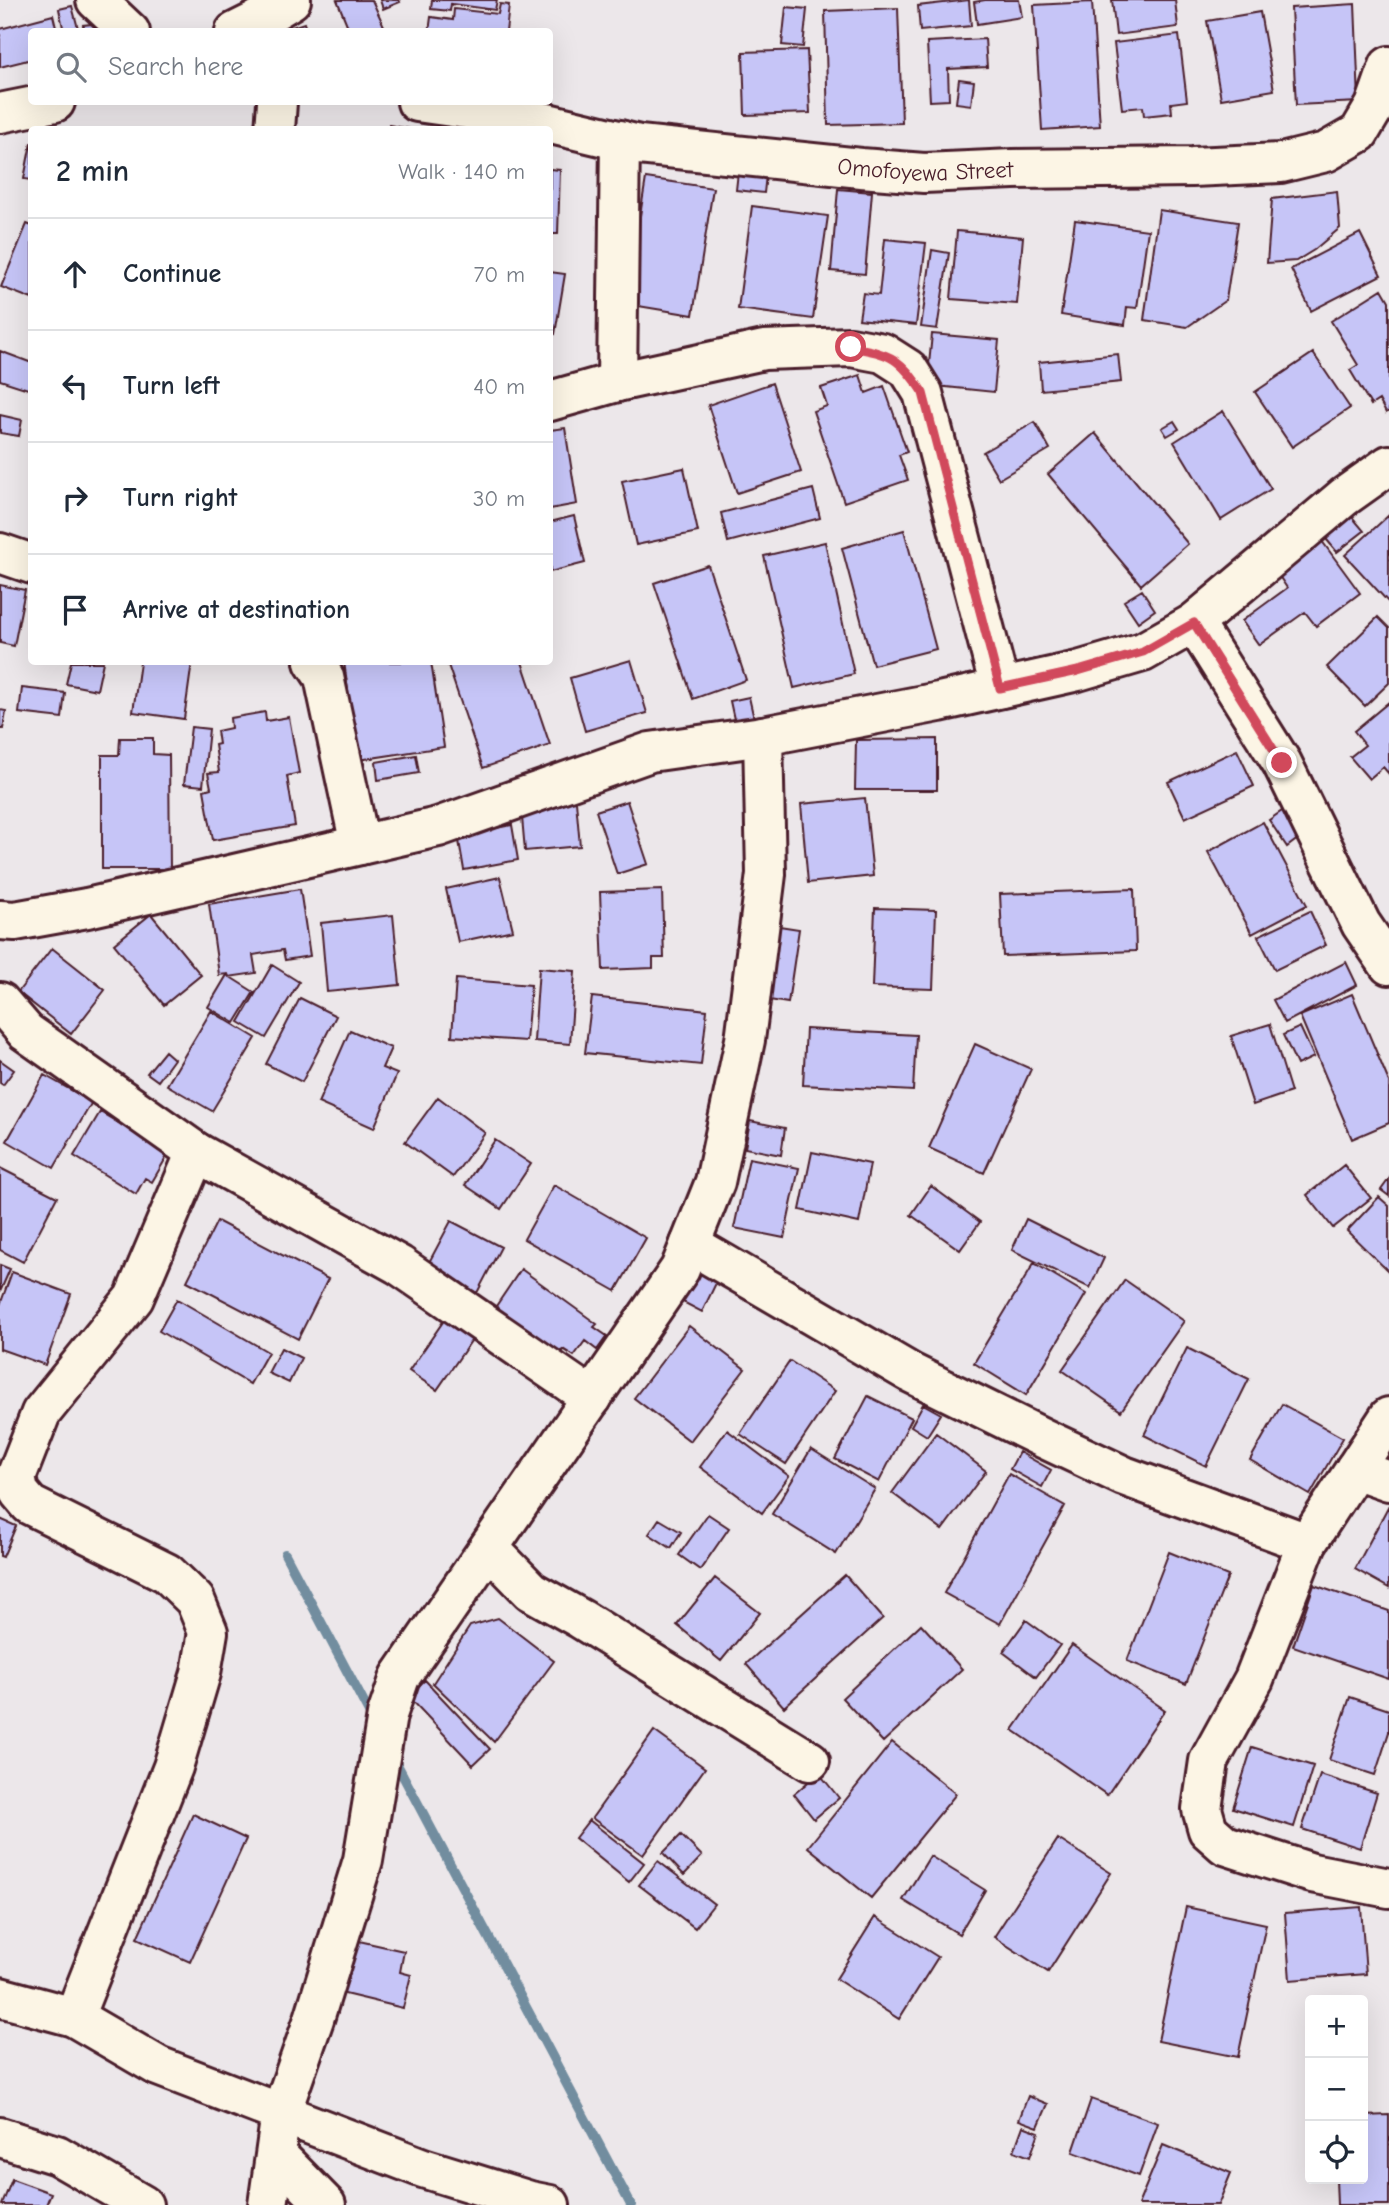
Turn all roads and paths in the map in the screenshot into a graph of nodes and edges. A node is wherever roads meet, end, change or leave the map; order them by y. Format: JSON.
{"nodes":[{"id":1,"x":96,"y":0,"type":"edge"},
{"id":2,"x":291,"y":0,"type":"edge"},
{"id":3,"x":126,"y":28,"type":"edge"},
{"id":4,"x":249,"y":28,"type":"edge"},
{"id":5,"x":1389,"y":66,"type":"edge"},
{"id":6,"x":40,"y":105,"type":"edge"},
{"id":7,"x":277,"y":105,"type":"edge"},
{"id":8,"x":438,"y":105,"type":"edge"},
{"id":9,"x":0,"y":113,"type":"edge"},
{"id":10,"x":275,"y":126,"type":"edge"},
{"id":11,"x":620,"y":140,"type":"junction"},
{"id":12,"x":617,"y":382,"type":"junction"},
{"id":13,"x":553,"y":400,"type":"edge"},
{"id":14,"x":1389,"y":465,"type":"edge"},
{"id":15,"x":0,"y":553,"type":"edge"},
{"id":16,"x":28,"y":564,"type":"edge"},
{"id":17,"x":1194,"y":623,"type":"junction"},
{"id":18,"x":316,"y":665,"type":"edge"},
{"id":19,"x":1000,"y":688,"type":"junction"},
{"id":20,"x":763,"y":736,"type":"junction"},
{"id":21,"x":360,"y":845,"type":"junction"},
{"id":22,"x":0,"y":920,"type":"edge"},
{"id":23,"x":1389,"y":965,"type":"edge"},
{"id":24,"x":0,"y":1002,"type":"edge"},
{"id":25,"x":196,"y":1152,"type":"junction"},
{"id":26,"x":690,"y":1244,"type":"junction"},
{"id":27,"x":592,"y":1398,"type":"junction"},
{"id":28,"x":1389,"y":1416,"type":"edge"},
{"id":29,"x":1372,"y":1475,"type":"edge"},
{"id":30,"x":1307,"y":1543,"type":"junction"},
{"id":31,"x":489,"y":1548,"type":"junction"},
{"id":32,"x":810,"y":1761,"type":"dead end"},
{"id":33,"x":1389,"y":1888,"type":"edge"},
{"id":34,"x":0,"y":1997,"type":"edge"},
{"id":35,"x":74,"y":2017,"type":"junction"},
{"id":36,"x":281,"y":2113,"type":"junction"},
{"id":37,"x":0,"y":2137,"type":"edge"},
{"id":38,"x":276,"y":2154,"type":"junction"},
{"id":39,"x":143,"y":2205,"type":"edge"},
{"id":40,"x":268,"y":2205,"type":"edge"},
{"id":41,"x":326,"y":2205,"type":"edge"},
{"id":42,"x":550,"y":2205,"type":"edge"}],
"edges":[{"from":1,"to":3,"type":"street"},
{"from":2,"to":4,"type":"street"},
{"from":5,"to":11,"type":"street","name":"Omofoyewa Street"},
{"from":6,"to":9,"type":"street"},
{"from":7,"to":10,"type":"street"},
{"from":8,"to":11,"type":"street","name":"Omofoyewa Street"},
{"from":11,"to":12,"type":"street"},
{"from":12,"to":13,"type":"street"},
{"from":12,"to":19,"type":"street"},
{"from":14,"to":17,"type":"street"},
{"from":15,"to":16,"type":"street"},
{"from":17,"to":19,"type":"street"},
{"from":17,"to":23,"type":"street"},
{"from":18,"to":21,"type":"street"},
{"from":19,"to":20,"type":"street"},
{"from":20,"to":21,"type":"street"},
{"from":20,"to":26,"type":"street"},
{"from":21,"to":22,"type":"street"},
{"from":24,"to":25,"type":"street"},
{"from":25,"to":27,"type":"street"},
{"from":25,"to":35,"type":"street"},
{"from":26,"to":27,"type":"street"},
{"from":26,"to":30,"type":"street"},
{"from":27,"to":31,"type":"street"},
{"from":28,"to":29,"type":"street"},
{"from":29,"to":30,"type":"street"},
{"from":30,"to":33,"type":"street"},
{"from":31,"to":32,"type":"street"},
{"from":31,"to":36,"type":"street"},
{"from":34,"to":35,"type":"street"},
{"from":35,"to":36,"type":"street"},
{"from":36,"to":38,"type":"street"},
{"from":36,"to":42,"type":"street"},
{"from":37,"to":39,"type":"street"},
{"from":38,"to":40,"type":"street"},
{"from":38,"to":41,"type":"street"}]}
